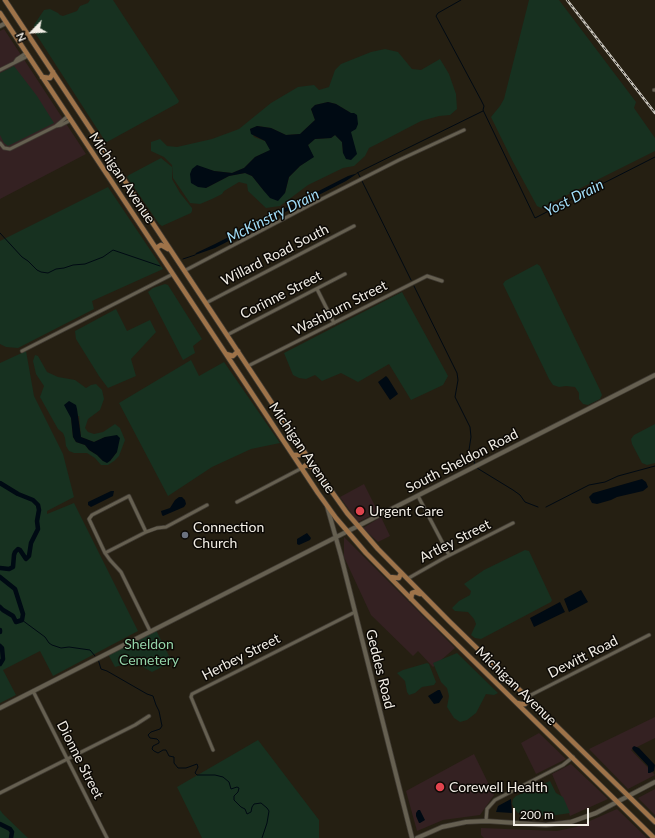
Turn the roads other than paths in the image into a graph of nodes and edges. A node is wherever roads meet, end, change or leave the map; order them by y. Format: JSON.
{"nodes":[{"id":1,"x":5,"y":0,"type":"edge"},
{"id":2,"x":0,"y":13,"type":"edge"},
{"id":3,"x":6,"y":23,"type":"junction"},
{"id":4,"x":0,"y":26,"type":"edge"},
{"id":5,"x":27,"y":55,"type":"junction"},
{"id":6,"x":0,"y":70,"type":"edge"},
{"id":7,"x":53,"y":72,"type":"junction"},
{"id":8,"x":42,"y":77,"type":"junction"},
{"id":9,"x":69,"y":118,"type":"junction"},
{"id":10,"x":464,"y":130,"type":"dead end"},
{"id":11,"x":0,"y":143,"type":"edge"},
{"id":12,"x":354,"y":226,"type":"dead end"},
{"id":13,"x":156,"y":248,"type":"junction"},
{"id":14,"x":171,"y":251,"type":"junction"},
{"id":15,"x":184,"y":271,"type":"junction"},
{"id":16,"x":173,"y":274,"type":"junction"},
{"id":17,"x":345,"y":274,"type":"dead end"},
{"id":18,"x":442,"y":281,"type":"dead end"},
{"id":19,"x":317,"y":289,"type":"junction"},
{"id":20,"x":206,"y":303,"type":"junction"},
{"id":21,"x":334,"y":323,"type":"junction"},
{"id":22,"x":227,"y":335,"type":"junction"},
{"id":23,"x":22,"y":351,"type":"dead end"},
{"id":24,"x":238,"y":351,"type":"junction"},
{"id":25,"x":226,"y":354,"type":"junction"},
{"id":26,"x":248,"y":366,"type":"junction"},
{"id":27,"x":655,"y":375,"type":"edge"},
{"id":28,"x":303,"y":450,"type":"junction"},
{"id":29,"x":293,"y":455,"type":"junction"},
{"id":30,"x":302,"y":468,"type":"junction"},
{"id":31,"x":315,"y":468,"type":"junction"},
{"id":32,"x":418,"y":496,"type":"junction"},
{"id":33,"x":237,"y":502,"type":"dead end"},
{"id":34,"x":207,"y":505,"type":"dead end"},
{"id":35,"x":327,"y":506,"type":"junction"},
{"id":36,"x":513,"y":523,"type":"dead end"},
{"id":37,"x":358,"y":526,"type":"junction"},
{"id":38,"x":146,"y":532,"type":"junction"},
{"id":39,"x":347,"y":532,"type":"junction"},
{"id":40,"x":336,"y":537,"type":"junction"},
{"id":41,"x":105,"y":553,"type":"junction"},
{"id":42,"x":449,"y":555,"type":"junction"},
{"id":43,"x":401,"y":573,"type":"junction"},
{"id":44,"x":390,"y":578,"type":"junction"},
{"id":45,"x":407,"y":579,"type":"junction"},
{"id":46,"x":422,"y":594,"type":"junction"},
{"id":47,"x":411,"y":598,"type":"junction"},
{"id":48,"x":355,"y":612,"type":"junction"},
{"id":49,"x":150,"y":630,"type":"junction"},
{"id":50,"x":649,"y":636,"type":"dead end"},
{"id":51,"x":33,"y":691,"type":"junction"},
{"id":52,"x":527,"y":697,"type":"junction"},
{"id":53,"x":517,"y":703,"type":"junction"},
{"id":54,"x":0,"y":708,"type":"edge"},
{"id":55,"x":150,"y":716,"type":"dead end"},
{"id":56,"x":559,"y":728,"type":"junction"},
{"id":57,"x":549,"y":734,"type":"junction"},
{"id":58,"x":213,"y":750,"type":"dead end"},
{"id":59,"x":573,"y":758,"type":"junction"},
{"id":60,"x":67,"y":759,"type":"junction"},
{"id":61,"x":655,"y":782,"type":"edge"},
{"id":62,"x":0,"y":793,"type":"edge"},
{"id":63,"x":628,"y":796,"type":"junction"},
{"id":64,"x":618,"y":802,"type":"junction"},
{"id":65,"x":486,"y":821,"type":"junction"},
{"id":66,"x":655,"y":822,"type":"edge"},
{"id":67,"x":107,"y":838,"type":"edge"},
{"id":68,"x":412,"y":838,"type":"edge"},
{"id":69,"x":417,"y":838,"type":"edge"},
{"id":70,"x":654,"y":838,"type":"edge"}],
"edges":[{"from":1,"to":7,"type":"main road","name":"Michigan Avenue"},
{"from":2,"to":3,"type":"main road","name":"Michigan Avenue"},
{"from":3,"to":4,"type":"street"},
{"from":3,"to":5,"type":"main road","name":"Michigan Avenue"},
{"from":5,"to":6,"type":"street"},
{"from":5,"to":8,"type":"main road","name":"Michigan Avenue"},
{"from":7,"to":8,"type":"main road"},
{"from":7,"to":14,"type":"main road","name":"Michigan Avenue"},
{"from":8,"to":9,"type":"main road","name":"Michigan Avenue"},
{"from":9,"to":11,"type":"street"},
{"from":9,"to":13,"type":"main road","name":"Michigan Avenue"},
{"from":10,"to":15,"type":"street"},
{"from":12,"to":20,"type":"street","name":"Willard Road South"},
{"from":13,"to":14,"type":"main road"},
{"from":13,"to":16,"type":"main road","name":"Michigan Avenue"},
{"from":14,"to":15,"type":"main road","name":"Michigan Avenue"},
{"from":15,"to":20,"type":"main road","name":"Michigan Avenue"},
{"from":16,"to":23,"type":"street"},
{"from":16,"to":25,"type":"main road","name":"Michigan Avenue"},
{"from":17,"to":19,"type":"street","name":"Corinne Street"},
{"from":18,"to":21,"type":"street","name":"Washburn Street"},
{"from":19,"to":21,"type":"street"},
{"from":19,"to":22,"type":"street","name":"Corinne Street"},
{"from":20,"to":22,"type":"main road","name":"Michigan Avenue"},
{"from":21,"to":26,"type":"street","name":"Washburn Street"},
{"from":22,"to":24,"type":"main road","name":"Michigan Avenue"},
{"from":24,"to":25,"type":"main road"},
{"from":24,"to":26,"type":"main road","name":"Michigan Avenue"},
{"from":25,"to":29,"type":"main road","name":"Michigan Avenue"},
{"from":26,"to":28,"type":"main road","name":"Michigan Avenue"},
{"from":27,"to":32,"type":"street","name":"South Sheldon Road"},
{"from":28,"to":29,"type":"main road"},
{"from":28,"to":31,"type":"main road","name":"Michigan Avenue"},
{"from":29,"to":30,"type":"main road","name":"Michigan Avenue"},
{"from":30,"to":31,"type":"main road"},
{"from":30,"to":33,"type":"street"},
{"from":30,"to":35,"type":"main road","name":"Michigan Avenue"},
{"from":31,"to":37,"type":"main road","name":"Michigan Avenue"},
{"from":32,"to":37,"type":"street","name":"South Sheldon Road"},
{"from":32,"to":42,"type":"street"},
{"from":34,"to":38,"type":"street"},
{"from":35,"to":39,"type":"main road","name":"Michigan Avenue"},
{"from":35,"to":40,"type":"street","name":"Geddes Road"},
{"from":36,"to":42,"type":"street","name":"Artley Street"},
{"from":37,"to":39,"type":"street","name":"South Sheldon Road"},
{"from":37,"to":43,"type":"main road","name":"Michigan Avenue"},
{"from":38,"to":41,"type":"street"},
{"from":38,"to":41,"type":"street"},
{"from":39,"to":40,"type":"street","name":"South Sheldon Road"},
{"from":39,"to":44,"type":"main road","name":"Michigan Avenue"},
{"from":40,"to":48,"type":"street","name":"Geddes Road"},
{"from":40,"to":49,"type":"street","name":"South Sheldon Road"},
{"from":41,"to":49,"type":"street"},
{"from":42,"to":45,"type":"street","name":"Artley Street"},
{"from":43,"to":44,"type":"main road"},
{"from":43,"to":45,"type":"main road","name":"Michigan Avenue"},
{"from":44,"to":47,"type":"main road","name":"Michigan Avenue"},
{"from":45,"to":46,"type":"main road","name":"Michigan Avenue"},
{"from":46,"to":47,"type":"main road"},
{"from":46,"to":52,"type":"main road","name":"Michigan Avenue"},
{"from":47,"to":53,"type":"main road","name":"Michigan Avenue"},
{"from":48,"to":58,"type":"street","name":"Herbey Street"},
{"from":48,"to":68,"type":"street","name":"Geddes Road"},
{"from":49,"to":51,"type":"street","name":"South Sheldon Road"},
{"from":50,"to":52,"type":"street","name":"Dewitt Road"},
{"from":51,"to":54,"type":"street","name":"South Sheldon Road"},
{"from":51,"to":60,"type":"street","name":"Dionne Street"},
{"from":52,"to":53,"type":"main road"},
{"from":52,"to":56,"type":"main road","name":"Michigan Avenue"},
{"from":53,"to":57,"type":"main road","name":"Michigan Avenue"},
{"from":55,"to":60,"type":"street"},
{"from":56,"to":57,"type":"main road"},
{"from":56,"to":63,"type":"main road","name":"Michigan Avenue"},
{"from":57,"to":59,"type":"main road","name":"Michigan Avenue"},
{"from":59,"to":64,"type":"main road","name":"Michigan Avenue"},
{"from":59,"to":65,"type":"street"},
{"from":60,"to":62,"type":"street"},
{"from":60,"to":67,"type":"street","name":"Dionne Street"},
{"from":61,"to":63,"type":"street"},
{"from":63,"to":64,"type":"street"},
{"from":63,"to":66,"type":"main road","name":"Michigan Avenue"},
{"from":64,"to":65,"type":"street"},
{"from":64,"to":70,"type":"main road","name":"Michigan Avenue"},
{"from":65,"to":69,"type":"street"}]}
